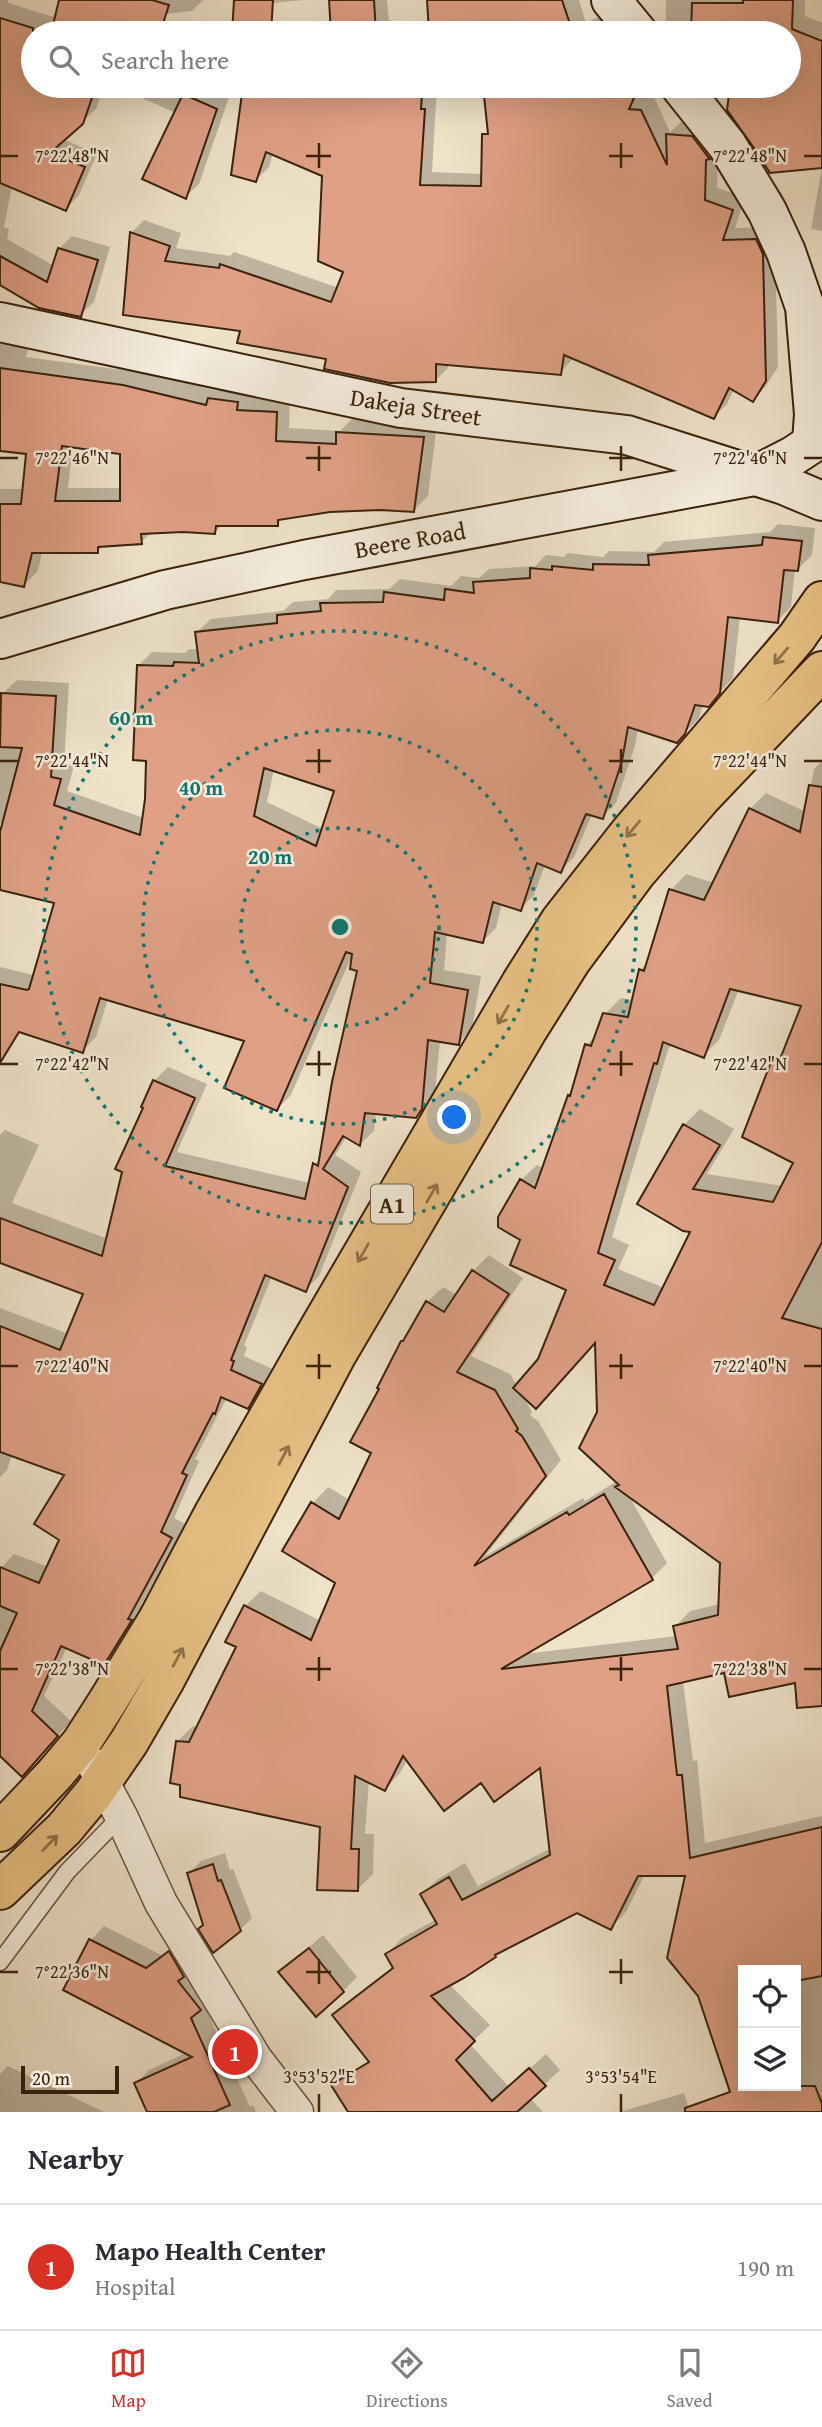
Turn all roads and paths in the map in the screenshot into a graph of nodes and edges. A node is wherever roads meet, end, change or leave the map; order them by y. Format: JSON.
{"nodes":[{"id":1,"x":611,"y":0,"type":"edge"},
{"id":2,"x":628,"y":21,"type":"edge"},
{"id":3,"x":690,"y":98,"type":"edge"},
{"id":4,"x":813,"y":317,"type":"edge"},
{"id":5,"x":0,"y":322,"type":"edge"},
{"id":6,"x":817,"y":440,"type":"edge"},
{"id":7,"x":754,"y":476,"type":"junction"},
{"id":8,"x":822,"y":501,"type":"edge"},
{"id":9,"x":822,"y":601,"type":"edge"},
{"id":10,"x":0,"y":639,"type":"edge"},
{"id":11,"x":822,"y":671,"type":"edge"},
{"id":12,"x":469,"y":1101,"type":"junction"},
{"id":13,"x":80,"y":1743,"type":"junction"},
{"id":14,"x":103,"y":1780,"type":"junction"},
{"id":15,"x":121,"y":1816,"type":"junction"},
{"id":16,"x":0,"y":1832,"type":"edge"},
{"id":17,"x":0,"y":1890,"type":"edge"},
{"id":18,"x":0,"y":1962,"type":"edge"},
{"id":19,"x":297,"y":2112,"type":"edge"}],
"edges":[{"from":1,"to":2,"type":"main road"},
{"from":3,"to":4,"type":"main road"},
{"from":4,"to":6,"type":"main road"},
{"from":5,"to":7,"type":"main road","name":"Dakeja Street"},
{"from":6,"to":7,"type":"main road"},
{"from":7,"to":8,"type":"main road"},
{"from":7,"to":10,"type":"main road","name":"Beere Road"},
{"from":9,"to":12,"type":"highway","number":"A1","one_way":true},
{"from":11,"to":12,"type":"highway","number":"A1"},
{"from":12,"to":13,"type":"highway","number":"A1","one_way":true},
{"from":14,"to":12,"type":"highway","number":"A1","one_way":true},
{"from":13,"to":14,"type":"street"},
{"from":13,"to":16,"type":"highway","number":"A1"},
{"from":14,"to":15,"type":"street"},
{"from":17,"to":14,"type":"highway","number":"A1","one_way":true},
{"from":15,"to":18,"type":"lane"},
{"from":15,"to":19,"type":"street"}]}
